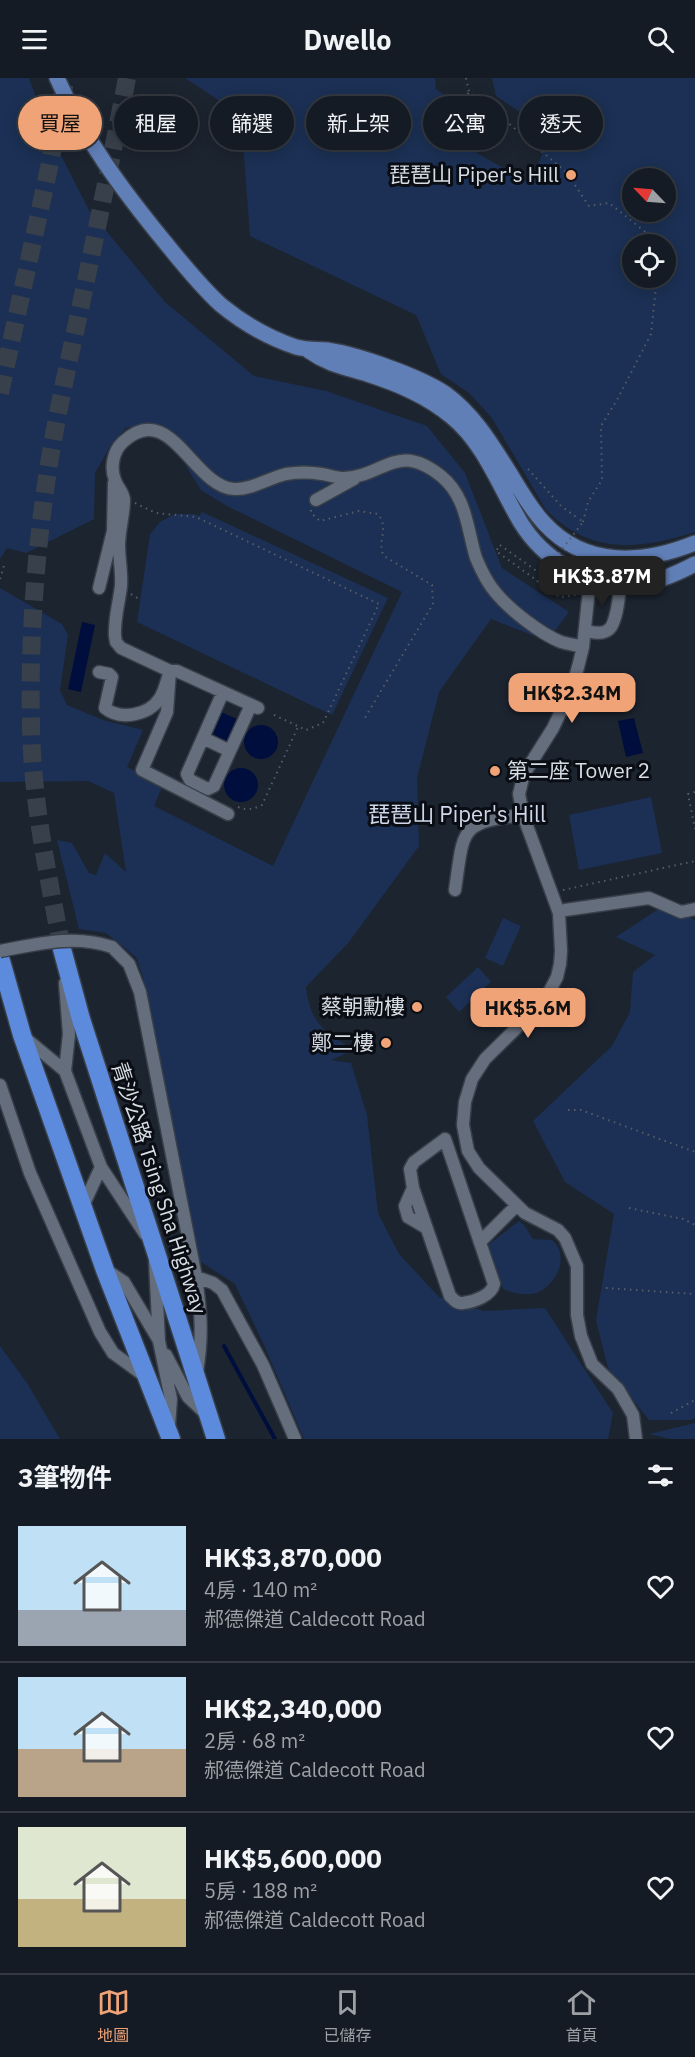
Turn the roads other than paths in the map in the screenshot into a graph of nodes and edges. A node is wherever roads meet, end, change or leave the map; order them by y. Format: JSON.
{"nodes":[{"id":1,"x":57,"y":78,"type":"edge"},
{"id":2,"x":309,"y":351,"type":"junction"},
{"id":3,"x":360,"y":475,"type":"junction"},
{"id":4,"x":114,"y":479,"type":"junction"},
{"id":5,"x":316,"y":500,"type":"road end"},
{"id":6,"x":695,"y":543,"type":"edge"},
{"id":7,"x":601,"y":557,"type":"junction"},
{"id":8,"x":695,"y":564,"type":"edge"},
{"id":9,"x":590,"y":579,"type":"junction"},
{"id":10,"x":619,"y":585,"type":"junction"},
{"id":11,"x":99,"y":588,"type":"dead end"},
{"id":12,"x":585,"y":631,"type":"junction"},
{"id":13,"x":583,"y":647,"type":"junction"},
{"id":14,"x":170,"y":671,"type":"junction"},
{"id":15,"x":99,"y":672,"type":"dead end"},
{"id":16,"x":223,"y":692,"type":"junction"},
{"id":17,"x":203,"y":738,"type":"junction"},
{"id":18,"x":230,"y":751,"type":"junction"},
{"id":19,"x":230,"y":809,"type":"road end"},
{"id":20,"x":523,"y":815,"type":"junction"},
{"id":21,"x":455,"y":890,"type":"dead end"},
{"id":22,"x":695,"y":909,"type":"edge"},
{"id":23,"x":559,"y":913,"type":"junction"},
{"id":24,"x":62,"y":949,"type":"joint"},
{"id":25,"x":0,"y":956,"type":"edge"},
{"id":26,"x":22,"y":1035,"type":"junction"},
{"id":27,"x":65,"y":1071,"type":"junction"},
{"id":28,"x":0,"y":1085,"type":"edge"},
{"id":29,"x":463,"y":1125,"type":"junction"},
{"id":30,"x":445,"y":1139,"type":"junction"},
{"id":31,"x":101,"y":1167,"type":"junction"},
{"id":32,"x":517,"y":1205,"type":"junction"},
{"id":33,"x":83,"y":1206,"type":"junction"},
{"id":34,"x":480,"y":1242,"type":"junction"},
{"id":35,"x":157,"y":1252,"type":"junction"},
{"id":36,"x":105,"y":1270,"type":"junction"},
{"id":37,"x":196,"y":1277,"type":"junction"},
{"id":38,"x":159,"y":1341,"type":"junction"},
{"id":39,"x":196,"y":1377,"type":"junction"},
{"id":40,"x":149,"y":1379,"type":"junction"},
{"id":41,"x":209,"y":1417,"type":"junction"},
{"id":42,"x":166,"y":1436,"type":"edge"},
{"id":43,"x":216,"y":1439,"type":"edge"},
{"id":44,"x":295,"y":1439,"type":"edge"},
{"id":45,"x":636,"y":1439,"type":"edge"}],
"edges":[{"from":1,"to":2,"type":"main road"},
{"from":2,"to":7,"type":"main road"},
{"from":2,"to":9,"type":"main road"},
{"from":3,"to":4,"type":"street"},
{"from":3,"to":5,"type":"street"},
{"from":3,"to":13,"type":"street"},
{"from":4,"to":11,"type":"street"},
{"from":4,"to":14,"type":"street"},
{"from":6,"to":7,"type":"main road"},
{"from":7,"to":9,"type":"street"},
{"from":7,"to":10,"type":"street"},
{"from":8,"to":10,"type":"main road"},
{"from":9,"to":10,"type":"main road"},
{"from":9,"to":12,"type":"street"},
{"from":10,"to":12,"type":"street"},
{"from":12,"to":13,"type":"street"},
{"from":13,"to":20,"type":"street"},
{"from":14,"to":15,"type":"street"},
{"from":14,"to":16,"type":"street"},
{"from":14,"to":19,"type":"street"},
{"from":16,"to":17,"type":"street"},
{"from":16,"to":18,"type":"street"},
{"from":17,"to":18,"type":"street"},
{"from":17,"to":18,"type":"street"},
{"from":20,"to":21,"type":"street"},
{"from":20,"to":23,"type":"street"},
{"from":22,"to":23,"type":"street"},
{"from":23,"to":29,"type":"street"},
{"from":24,"to":27,"type":"street"},
{"from":24,"to":35,"type":"highway","name":"青沙公路 Tsing Sha Highway"},
{"from":25,"to":26,"type":"highway"},
{"from":25,"to":37,"type":"street","bridge":true},
{"from":26,"to":27,"type":"street"},
{"from":26,"to":33,"type":"highway"},
{"from":27,"to":31,"type":"street"},
{"from":28,"to":40,"type":"street"},
{"from":29,"to":30,"type":"street"},
{"from":29,"to":32,"type":"street"},
{"from":30,"to":34,"type":"street"},
{"from":30,"to":34,"type":"street"},
{"from":31,"to":33,"type":"street"},
{"from":31,"to":35,"type":"street"},
{"from":32,"to":34,"type":"street"},
{"from":32,"to":45,"type":"street"},
{"from":33,"to":36,"type":"highway"},
{"from":35,"to":38,"type":"street"},
{"from":35,"to":39,"type":"highway","name":"青沙公路 Tsing Sha Highway"},
{"from":36,"to":38,"type":"street"},
{"from":36,"to":40,"type":"highway"},
{"from":37,"to":39,"type":"street"},
{"from":37,"to":44,"type":"street"},
{"from":38,"to":41,"type":"street"},
{"from":38,"to":42,"type":"street"},
{"from":39,"to":41,"type":"highway","name":"青沙公路 Tsing Sha Highway"},
{"from":40,"to":42,"type":"highway"},
{"from":41,"to":43,"type":"highway","name":"青沙公路 Tsing Sha Highway"}]}
